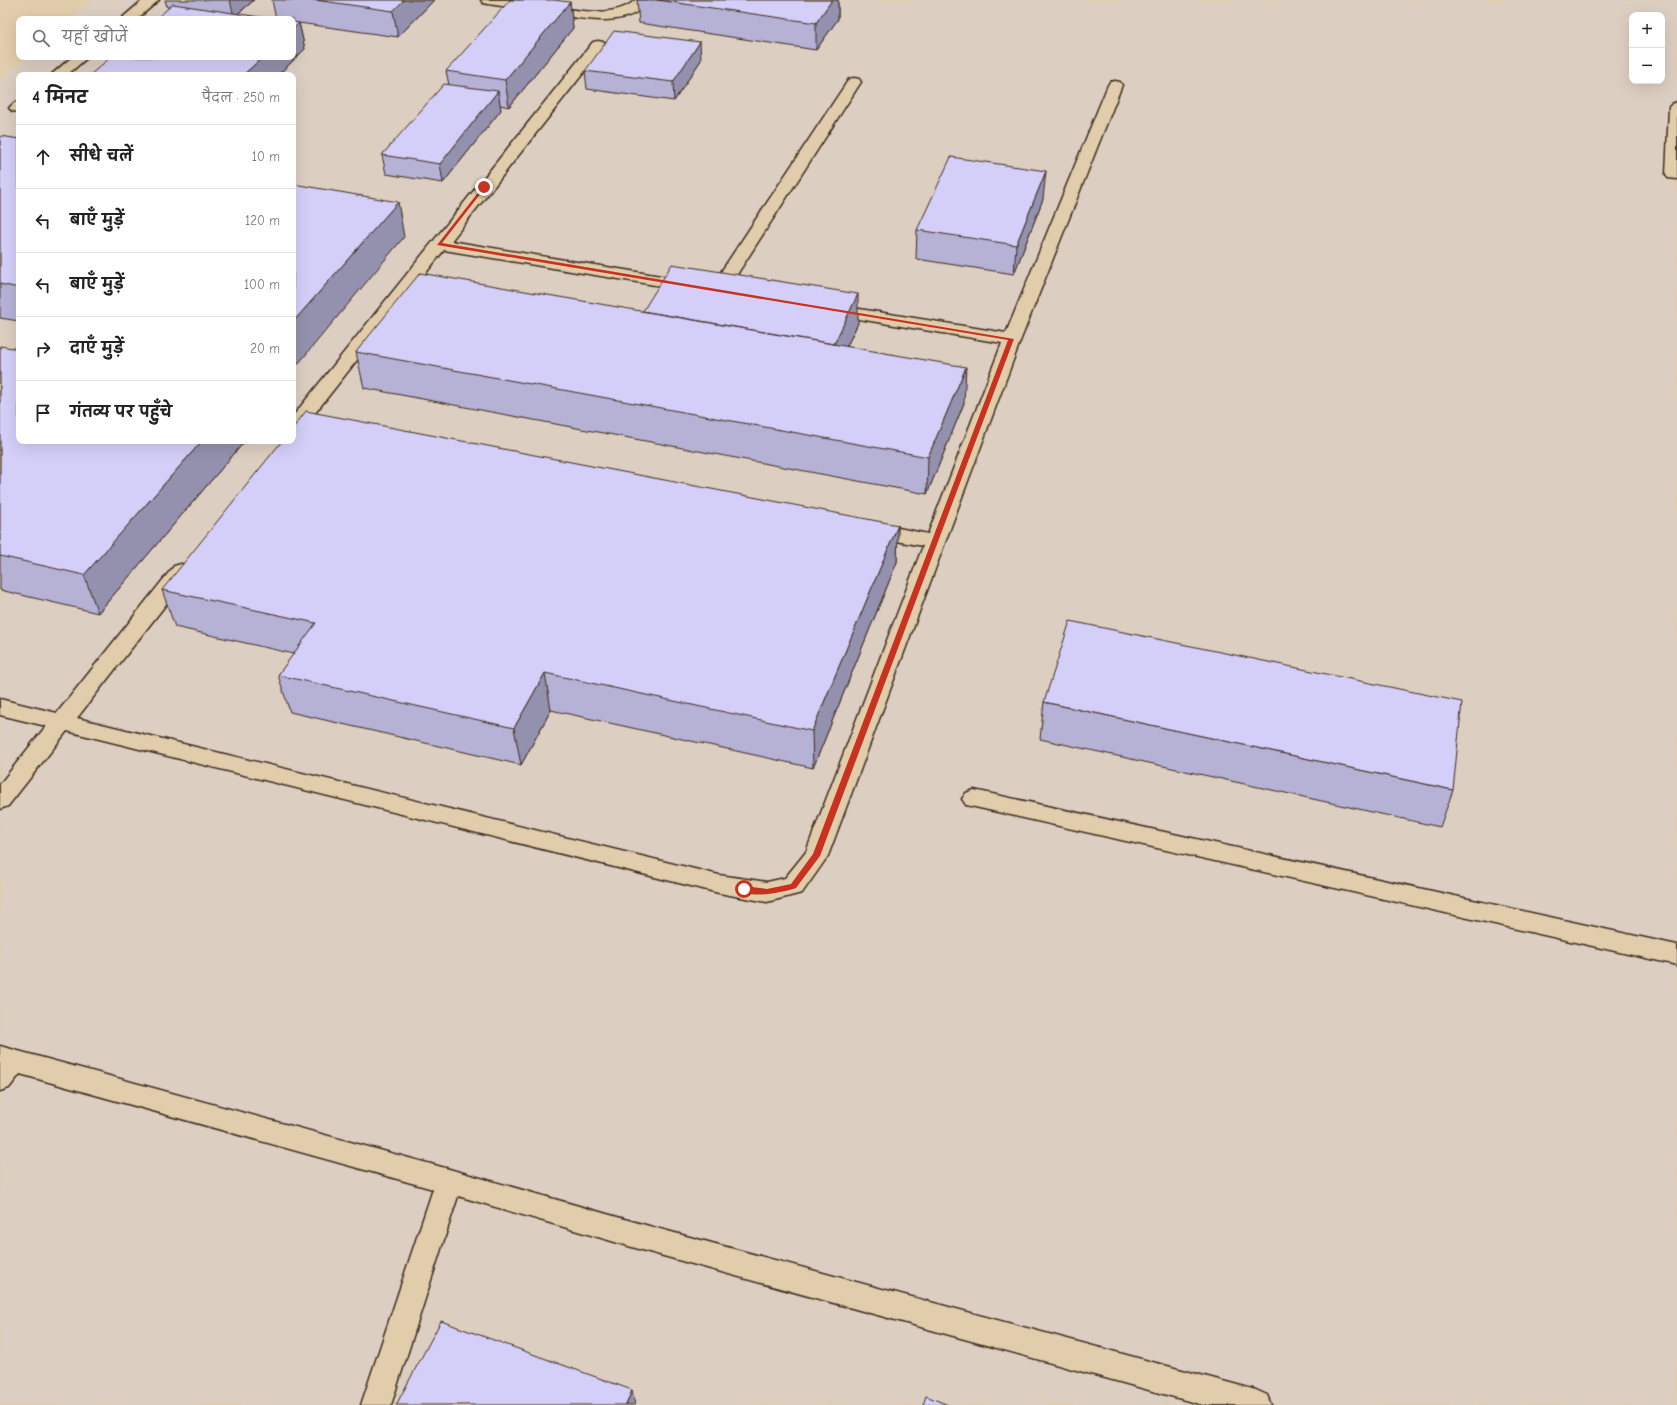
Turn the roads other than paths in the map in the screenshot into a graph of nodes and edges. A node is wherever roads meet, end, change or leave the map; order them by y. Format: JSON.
{"nodes":[{"id":1,"x":152,"y":0,"type":"edge"},
{"id":2,"x":488,"y":0,"type":"edge"},
{"id":3,"x":643,"y":0,"type":"edge"},
{"id":4,"x":132,"y":16,"type":"edge"},
{"id":5,"x":598,"y":45,"type":"dead end"},
{"id":6,"x":76,"y":60,"type":"edge"},
{"id":7,"x":62,"y":72,"type":"edge"},
{"id":8,"x":854,"y":82,"type":"dead end"},
{"id":9,"x":1115,"y":85,"type":"dead end"},
{"id":10,"x":1677,"y":107,"type":"edge"},
{"id":11,"x":1674,"y":175,"type":"dead end"},
{"id":12,"x":439,"y":244,"type":"junction"},
{"id":13,"x":810,"y":305,"type":"edge"},
{"id":14,"x":1012,"y":339,"type":"junction"},
{"id":15,"x":296,"y":424,"type":"edge"},
{"id":16,"x":323,"y":424,"type":"edge"},
{"id":17,"x":849,"y":525,"type":"edge"},
{"id":18,"x":935,"y":542,"type":"junction"},
{"id":19,"x":195,"y":553,"type":"edge"},
{"id":20,"x":0,"y":707,"type":"edge"},
{"id":21,"x":62,"y":722,"type":"junction"},
{"id":22,"x":974,"y":799,"type":"dead end"},
{"id":23,"x":0,"y":800,"type":"edge"},
{"id":24,"x":1677,"y":955,"type":"edge"},
{"id":25,"x":5,"y":1066,"type":"edge"},
{"id":26,"x":449,"y":1181,"type":"junction"},
{"id":27,"x":376,"y":1405,"type":"edge"},
{"id":28,"x":1256,"y":1405,"type":"edge"}],
"edges":[{"from":1,"to":4,"type":"street"},
{"from":2,"to":3,"type":"street"},
{"from":5,"to":12,"type":"street"},
{"from":6,"to":7,"type":"street"},
{"from":8,"to":12,"type":"street"},
{"from":9,"to":14,"type":"street"},
{"from":10,"to":11,"type":"street"},
{"from":12,"to":15,"type":"street"},
{"from":13,"to":14,"type":"street"},
{"from":14,"to":18,"type":"street"},
{"from":15,"to":16,"type":"street"},
{"from":17,"to":18,"type":"street"},
{"from":18,"to":21,"type":"street"},
{"from":19,"to":21,"type":"street"},
{"from":20,"to":21,"type":"street"},
{"from":21,"to":23,"type":"street"},
{"from":22,"to":24,"type":"street"},
{"from":25,"to":26,"type":"street"},
{"from":26,"to":27,"type":"street"},
{"from":26,"to":28,"type":"street"}]}
